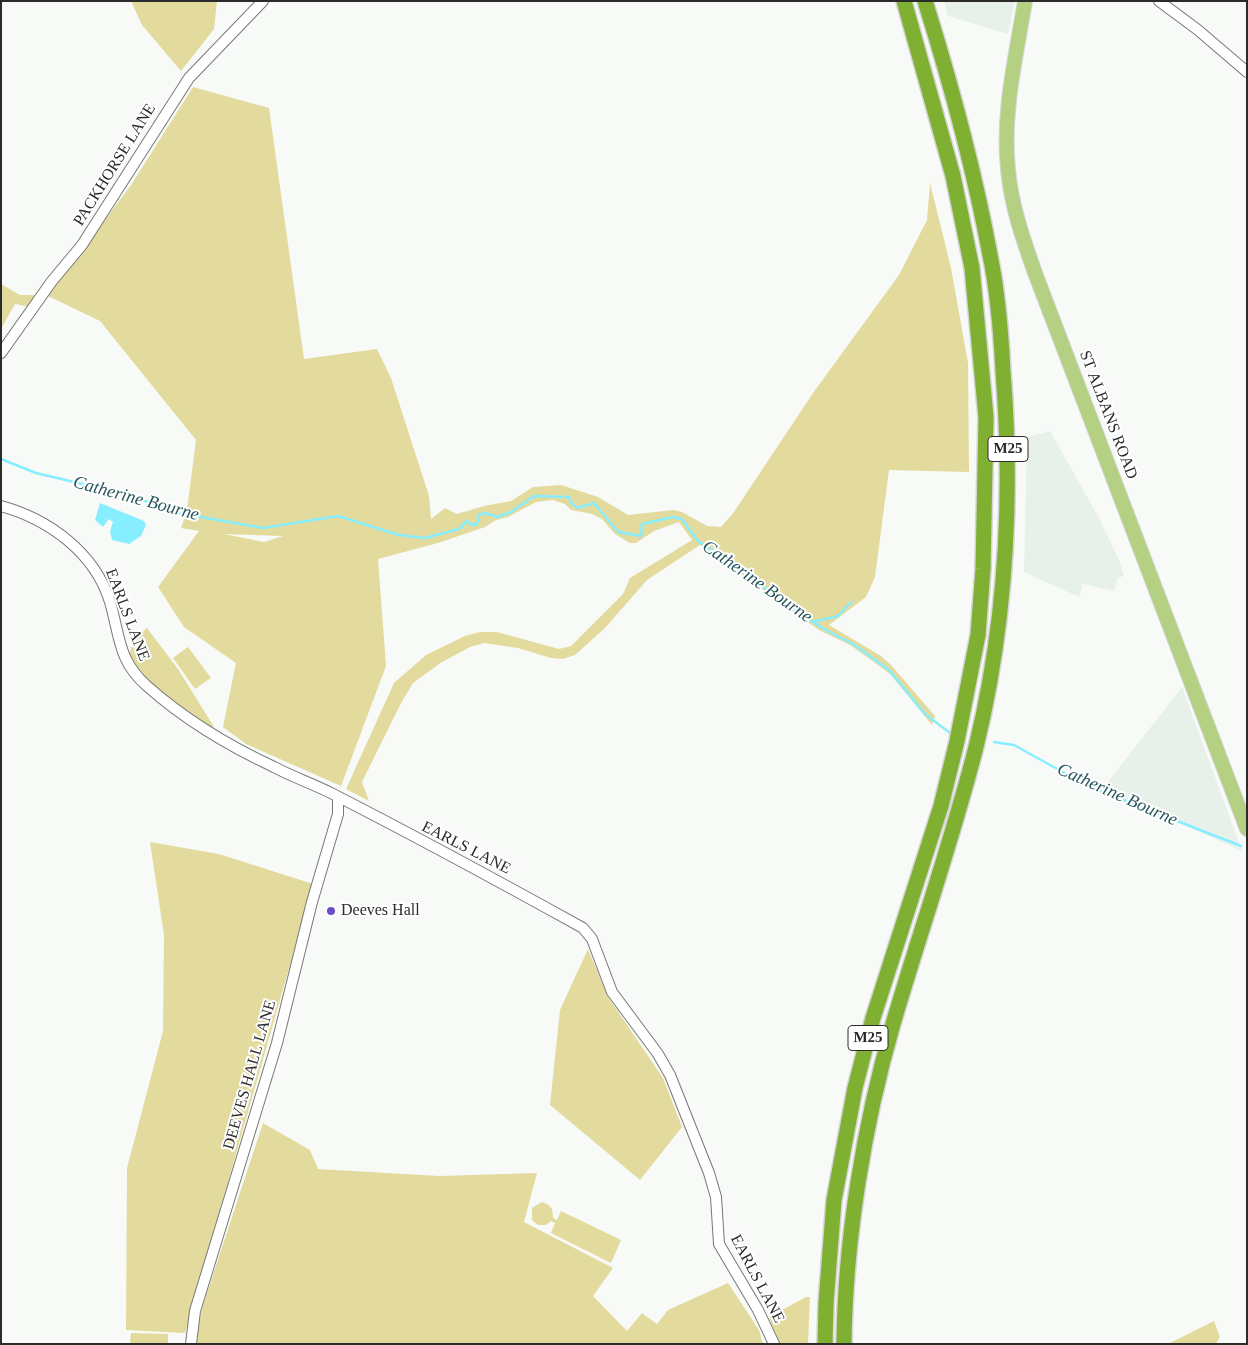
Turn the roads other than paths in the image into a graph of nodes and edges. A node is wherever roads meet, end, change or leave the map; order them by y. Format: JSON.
{"nodes":[{"id":1,"x":263,"y":1,"type":"edge"},
{"id":2,"x":904,"y":1,"type":"edge"},
{"id":3,"x":925,"y":1,"type":"edge"},
{"id":4,"x":1026,"y":1,"type":"edge"},
{"id":5,"x":1159,"y":1,"type":"edge"},
{"id":6,"x":1247,"y":72,"type":"edge"},
{"id":7,"x":1,"y":353,"type":"edge"},
{"id":8,"x":1,"y":506,"type":"edge"},
{"id":9,"x":338,"y":797,"type":"junction"},
{"id":10,"x":354,"y":805,"type":"junction"},
{"id":11,"x":338,"y":814,"type":"junction"},
{"id":12,"x":1247,"y":829,"type":"edge"},
{"id":13,"x":191,"y":1344,"type":"edge"},
{"id":14,"x":774,"y":1344,"type":"edge"},
{"id":15,"x":825,"y":1344,"type":"edge"},
{"id":16,"x":844,"y":1344,"type":"edge"}],
"edges":[{"from":1,"to":7,"type":"street","name":"PACKHORSE LANE"},
{"from":2,"to":15,"type":"highway","number":"M25"},
{"from":3,"to":16,"type":"highway","number":"M25"},
{"from":4,"to":12,"type":"main road","name":"ST ALBANS ROAD"},
{"from":5,"to":6,"type":"street"},
{"from":8,"to":9,"type":"street","name":"EARLS LANE"},
{"from":9,"to":10,"type":"street","name":"EARLS LANE"},
{"from":9,"to":11,"type":"street","name":"DEEVES HALL LANE"},
{"from":10,"to":11,"type":"street"},
{"from":10,"to":14,"type":"street","name":"EARLS LANE"},
{"from":11,"to":13,"type":"street","name":"DEEVES HALL LANE"}]}
